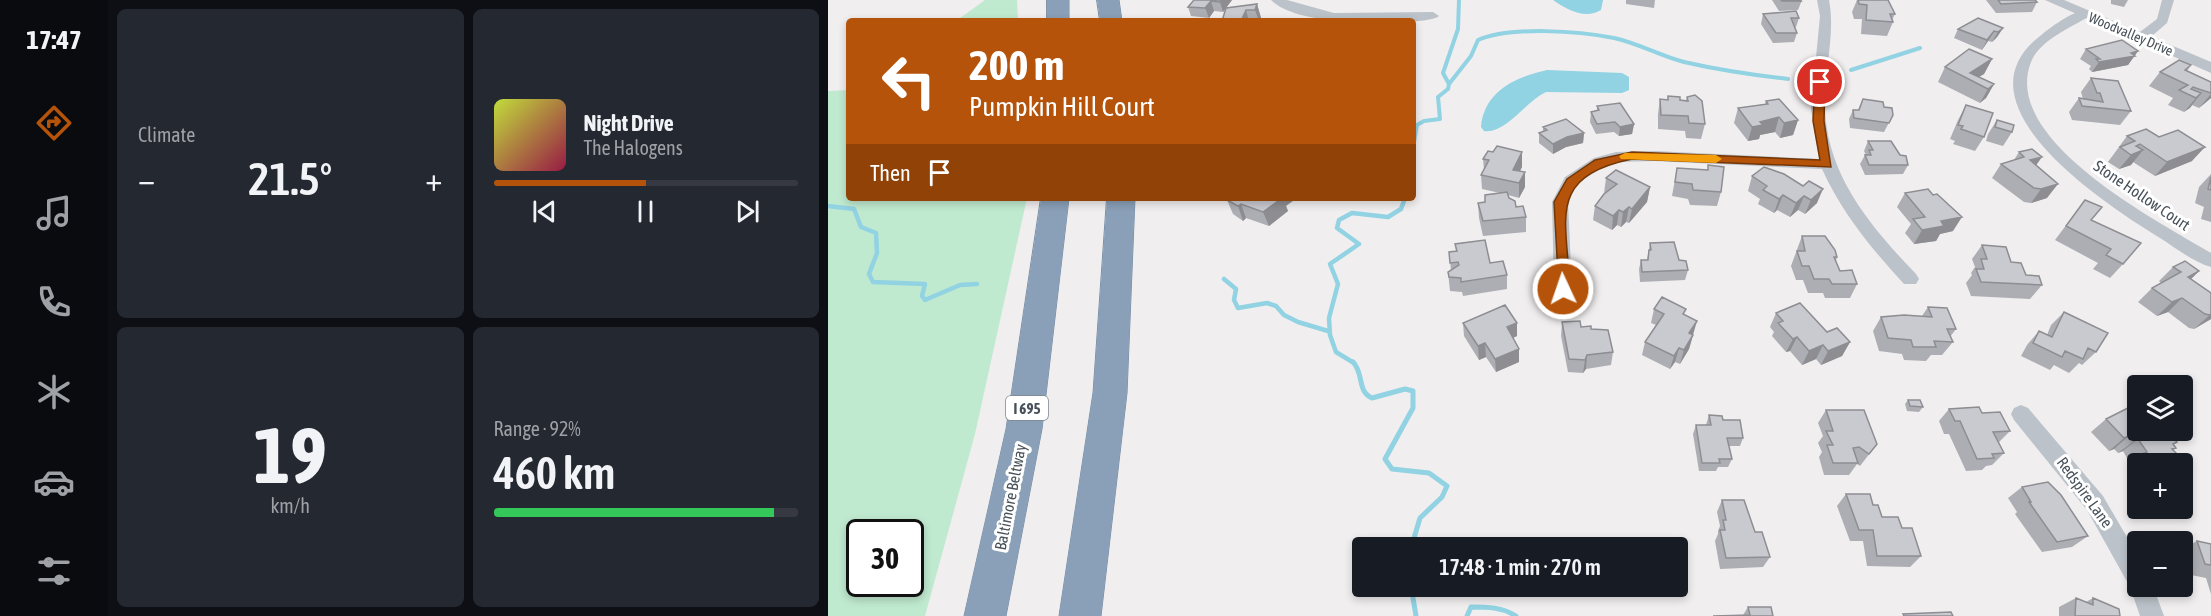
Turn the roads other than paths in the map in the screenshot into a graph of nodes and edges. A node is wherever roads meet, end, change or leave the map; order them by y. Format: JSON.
{"nodes":[{"id":1,"x":1108,"y":0,"type":"edge"},
{"id":2,"x":1277,"y":0,"type":"edge"},
{"id":3,"x":1823,"y":0,"type":"edge"},
{"id":4,"x":2052,"y":0,"type":"edge"},
{"id":5,"x":2168,"y":0,"type":"edge"},
{"id":6,"x":2084,"y":14,"type":"junction"},
{"id":7,"x":1433,"y":16,"type":"dead end"},
{"id":8,"x":1305,"y":17,"type":"edge"},
{"id":9,"x":1111,"y":18,"type":"edge"},
{"id":10,"x":1332,"y":18,"type":"edge"},
{"id":11,"x":1384,"y":18,"type":"edge"},
{"id":12,"x":2140,"y":38,"type":"junction"},
{"id":13,"x":2211,"y":68,"type":"edge"},
{"id":14,"x":1827,"y":164,"type":"junction"},
{"id":15,"x":1055,"y":201,"type":"edge"},
{"id":16,"x":1121,"y":201,"type":"edge"},
{"id":17,"x":2211,"y":261,"type":"edge"},
{"id":18,"x":1910,"y":279,"type":"dead end"},
{"id":19,"x":1563,"y":289,"type":"dead end"},
{"id":20,"x":2021,"y":414,"type":"dead end"},
{"id":21,"x":2127,"y":560,"type":"edge"},
{"id":22,"x":2145,"y":597,"type":"edge"},
{"id":23,"x":984,"y":616,"type":"edge"},
{"id":24,"x":1080,"y":616,"type":"edge"},
{"id":25,"x":2152,"y":616,"type":"edge"}],
"edges":[{"from":1,"to":9,"type":"highway"},
{"from":2,"to":8,"type":"street"},
{"from":3,"to":14,"type":"street"},
{"from":4,"to":6,"type":"street","name":"Woodvalley Drive"},
{"from":5,"to":12,"type":"street"},
{"from":6,"to":12,"type":"street","name":"Woodvalley Drive"},
{"from":6,"to":17,"type":"street","name":"Stone Hollow Court"},
{"from":7,"to":11,"type":"street"},
{"from":8,"to":10,"type":"street"},
{"from":12,"to":13,"type":"street","name":"Woodvalley Drive"},
{"from":14,"to":18,"type":"street"},
{"from":14,"to":19,"type":"street"},
{"from":15,"to":23,"type":"highway","name":"Baltimore Beltway","number":"I 695"},
{"from":16,"to":24,"type":"highway"},
{"from":20,"to":21,"type":"street","name":"Redspire Lane"},
{"from":22,"to":25,"type":"street"}]}
